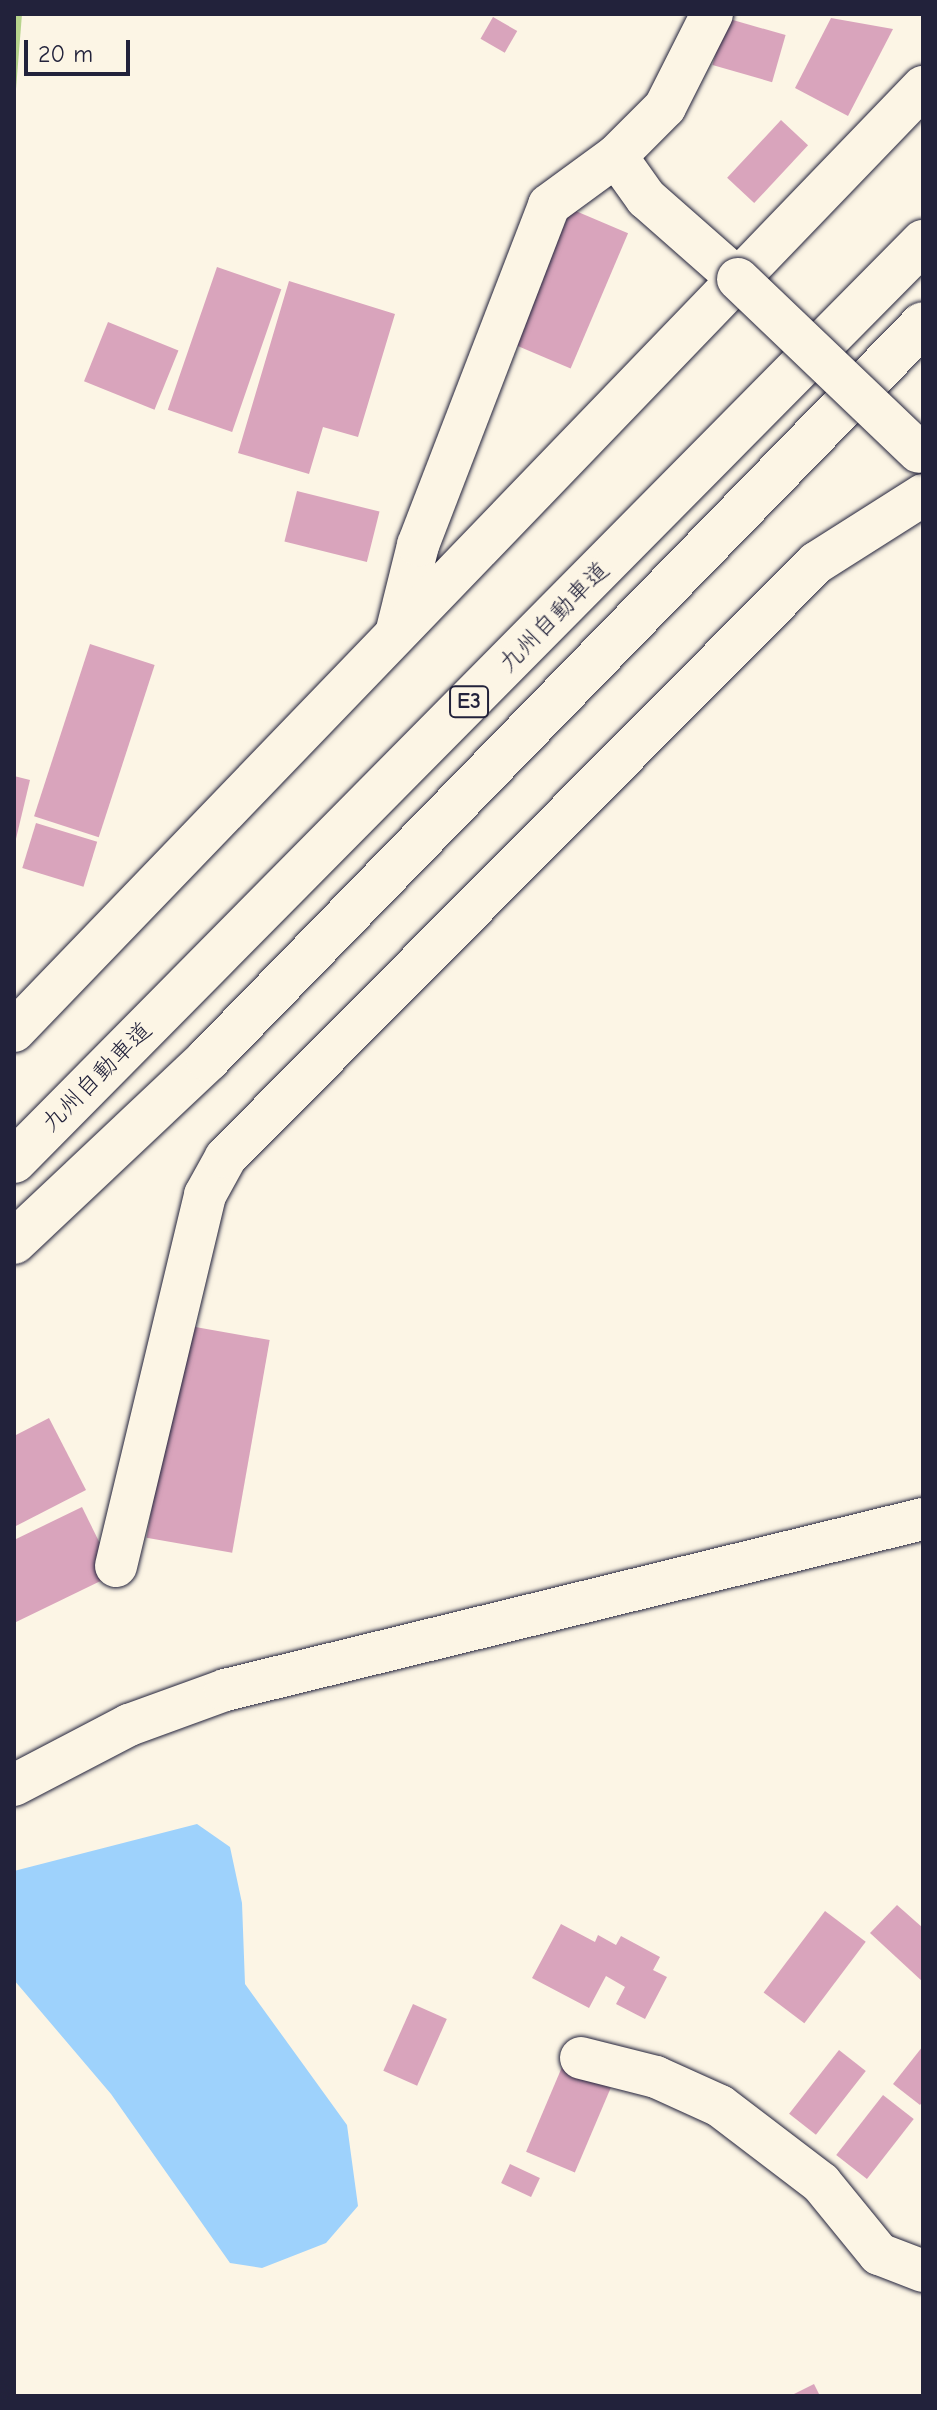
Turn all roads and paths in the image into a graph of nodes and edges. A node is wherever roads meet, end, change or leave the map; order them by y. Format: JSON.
{"nodes":[{"id":1,"x":712,"y":14,"type":"edge"},
{"id":2,"x":923,"y":87,"type":"edge"},
{"id":3,"x":616,"y":156,"type":"junction"},
{"id":4,"x":923,"y":242,"type":"edge"},
{"id":5,"x":738,"y":279,"type":"junction"},
{"id":6,"x":923,"y":324,"type":"edge"},
{"id":7,"x":921,"y":453,"type":"edge"},
{"id":8,"x":923,"y":495,"type":"edge"},
{"id":9,"x":397,"y":630,"type":"junction"},
{"id":10,"x":14,"y":1031,"type":"edge"},
{"id":11,"x":14,"y":1161,"type":"edge"},
{"id":12,"x":14,"y":1242,"type":"edge"},
{"id":13,"x":923,"y":1519,"type":"edge"},
{"id":14,"x":116,"y":1566,"type":"dead end"},
{"id":15,"x":14,"y":1785,"type":"edge"},
{"id":16,"x":581,"y":2058,"type":"dead end"},
{"id":17,"x":923,"y":2271,"type":"edge"}],
"edges":[{"from":1,"to":3,"type":"street"},
{"from":2,"to":5,"type":"street"},
{"from":3,"to":5,"type":"street"},
{"from":3,"to":9,"type":"street"},
{"from":4,"to":11,"type":"highway","name":"九州自動車道","number":"E3"},
{"from":5,"to":7,"type":"street","bridge":true},
{"from":5,"to":9,"type":"street"},
{"from":6,"to":12,"type":"highway"},
{"from":8,"to":14,"type":"street"},
{"from":9,"to":10,"type":"street"},
{"from":13,"to":15,"type":"street"},
{"from":16,"to":17,"type":"street"}]}
